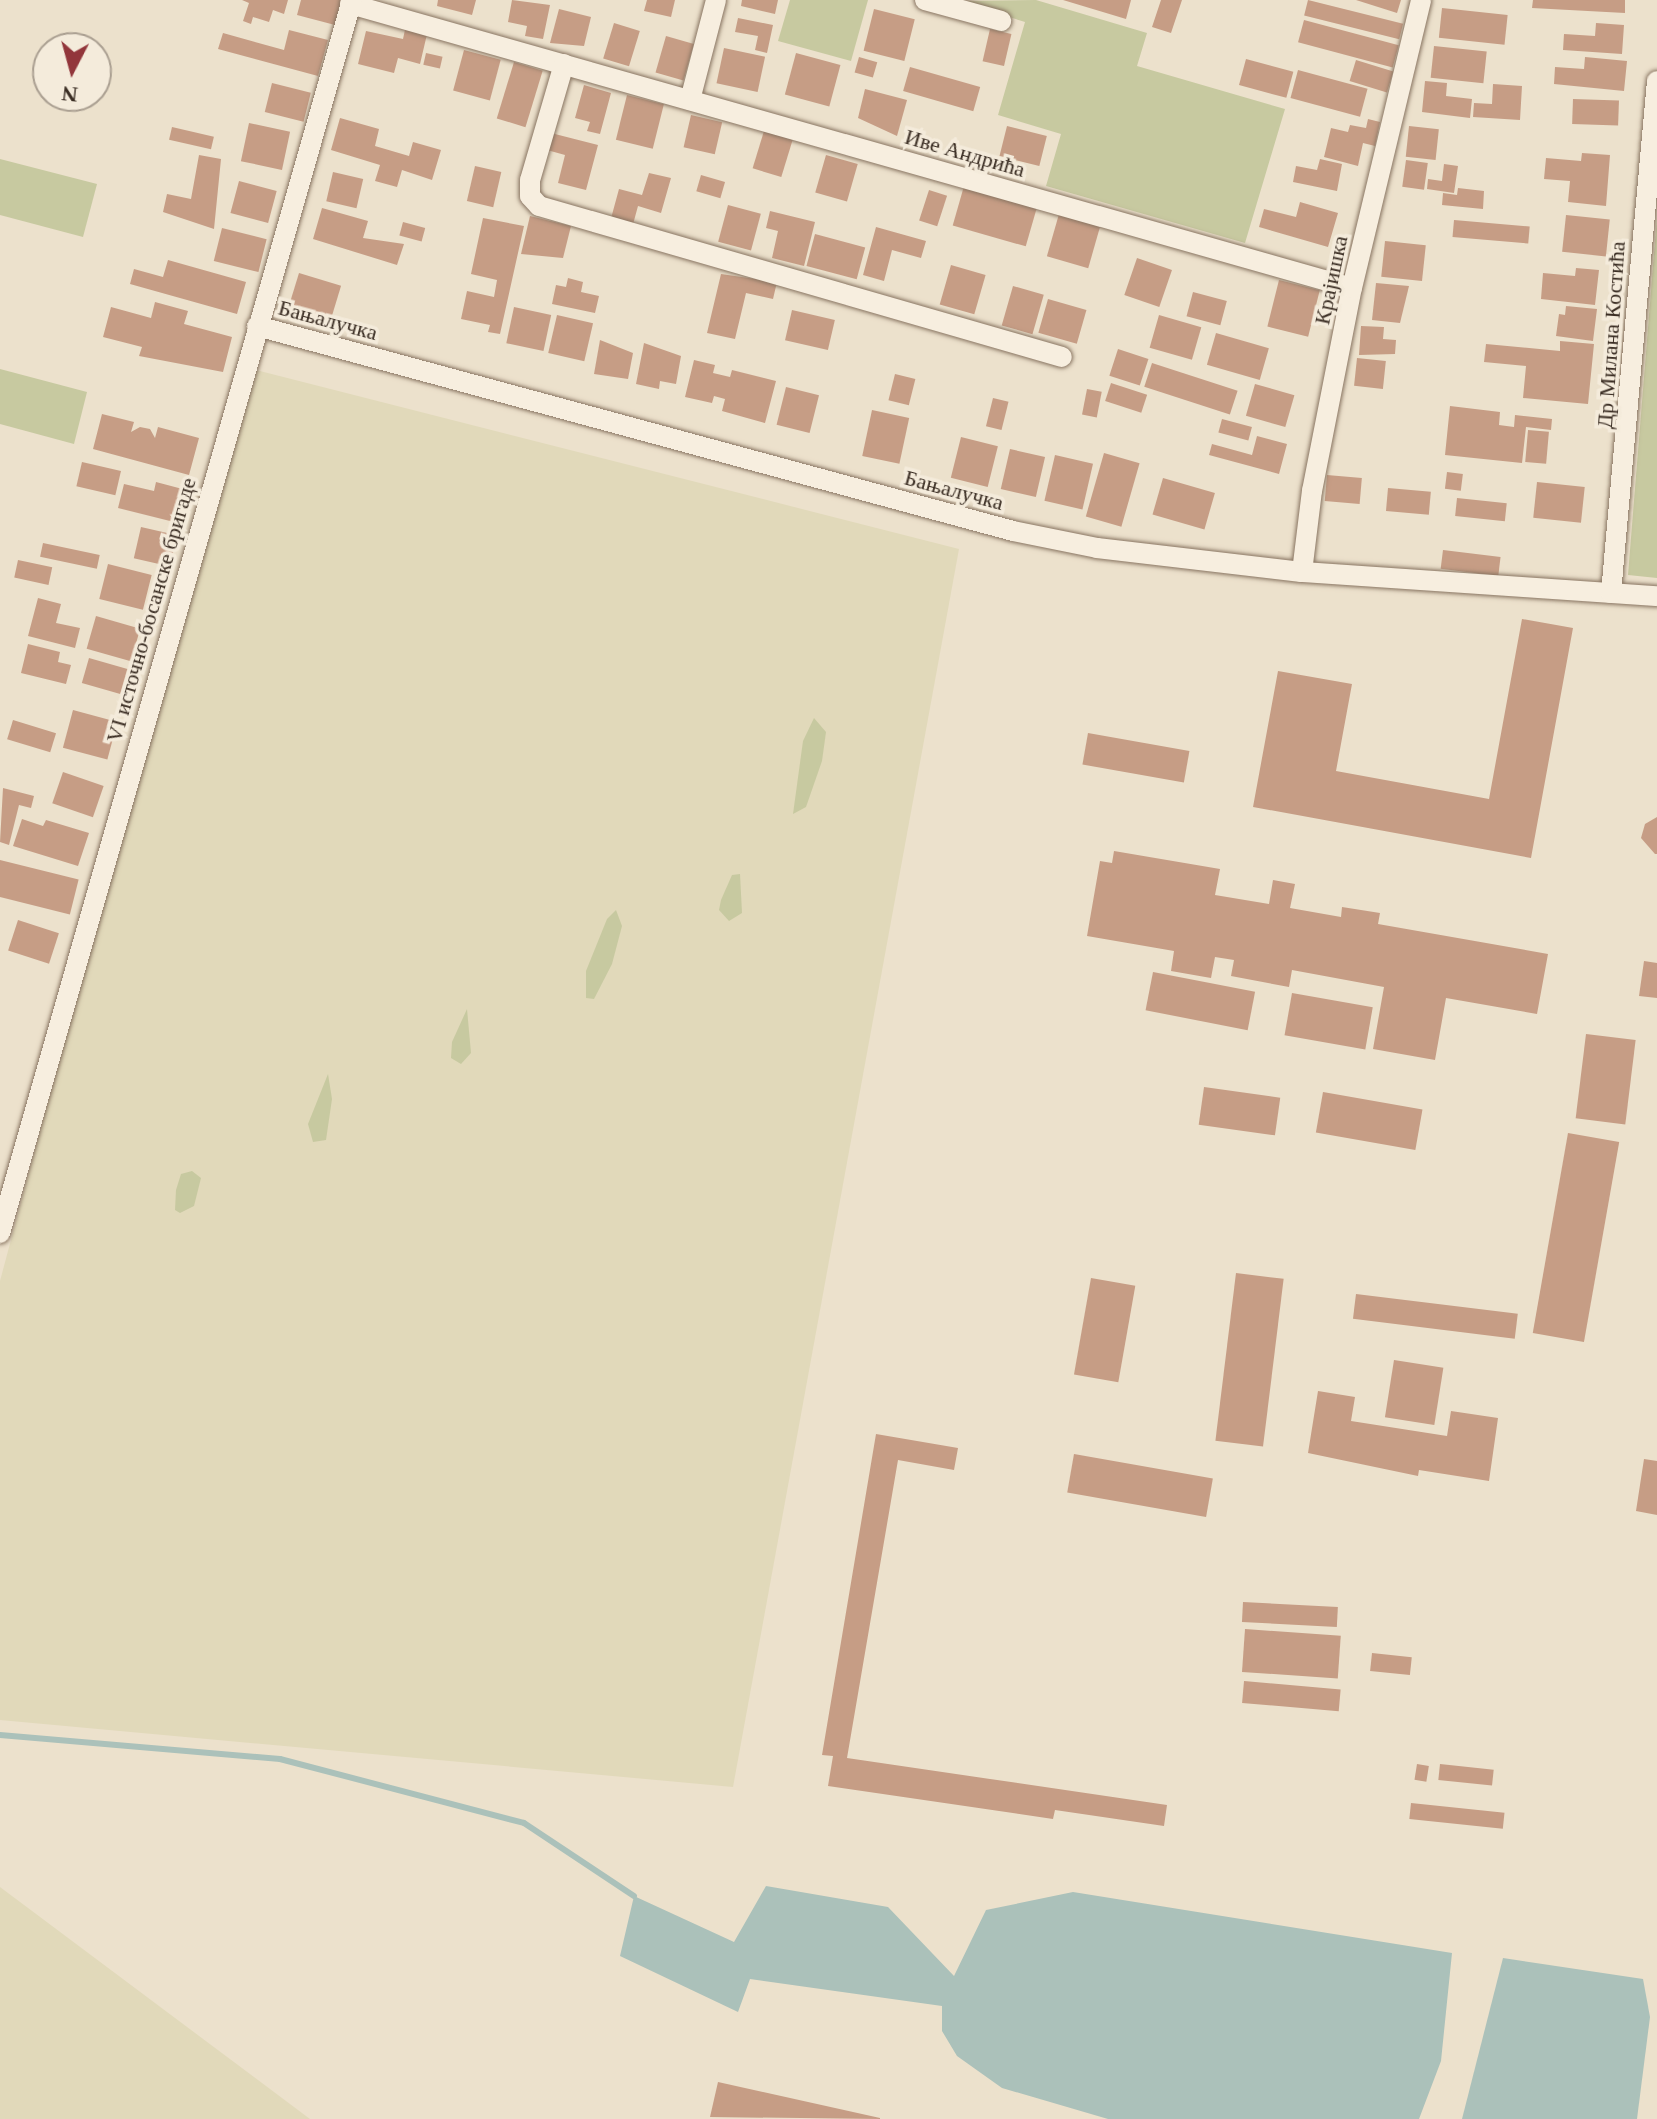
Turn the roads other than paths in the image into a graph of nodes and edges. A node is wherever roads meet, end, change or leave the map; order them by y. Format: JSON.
{"nodes":[{"id":1,"x":716,"y":0,"type":"edge"},
{"id":2,"x":925,"y":0,"type":"edge"},
{"id":3,"x":1421,"y":0,"type":"edge"},
{"id":4,"x":351,"y":2,"type":"edge"},
{"id":5,"x":1001,"y":21,"type":"dead end"},
{"id":6,"x":564,"y":64,"type":"junction"},
{"id":7,"x":1657,"y":81,"type":"edge"},
{"id":8,"x":690,"y":100,"type":"junction"},
{"id":9,"x":1352,"y":288,"type":"junction"},
{"id":10,"x":257,"y":326,"type":"junction"},
{"id":11,"x":1062,"y":357,"type":"dead end"},
{"id":12,"x":1302,"y":572,"type":"junction"},
{"id":13,"x":1611,"y":593,"type":"junction"},
{"id":14,"x":1657,"y":596,"type":"edge"},
{"id":15,"x":0,"y":1233,"type":"edge"}],
"edges":[{"from":1,"to":8,"type":"street"},
{"from":2,"to":5,"type":"street"},
{"from":3,"to":9,"type":"street","name":"Крајишка"},
{"from":4,"to":6,"type":"street","name":"Иве Андрића"},
{"from":4,"to":10,"type":"street","name":"VI источно-босанске бригаде"},
{"from":6,"to":8,"type":"street","name":"Иве Андрића"},
{"from":6,"to":11,"type":"street"},
{"from":7,"to":13,"type":"street","name":"Др Милана Костића"},
{"from":8,"to":9,"type":"street","name":"Иве Андрића"},
{"from":9,"to":12,"type":"street","name":"Крајишка"},
{"from":10,"to":12,"type":"street","name":"Бањалучка"},
{"from":10,"to":15,"type":"street","name":"VI источно-босанске бригаде"},
{"from":12,"to":13,"type":"street","name":"Бањалучка"},
{"from":13,"to":14,"type":"street","name":"Бањалучка"}]}
